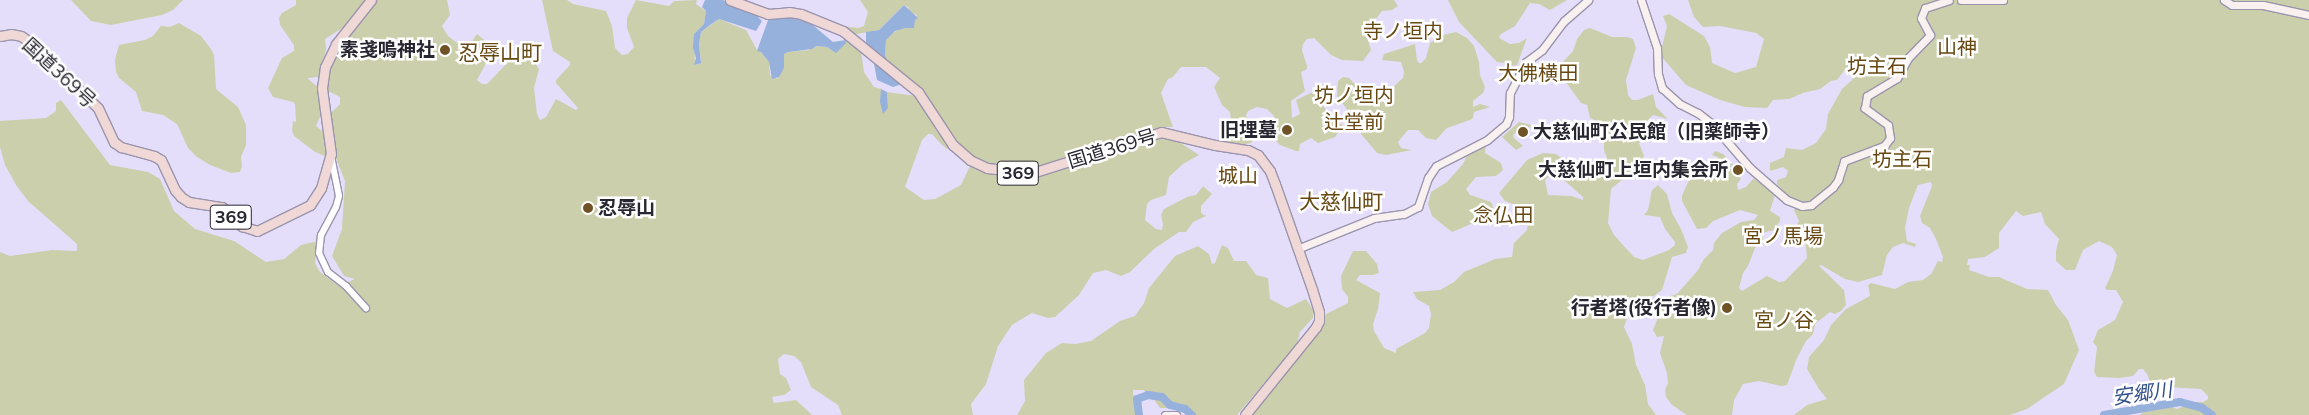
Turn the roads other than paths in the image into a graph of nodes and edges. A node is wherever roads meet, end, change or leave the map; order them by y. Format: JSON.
{"nodes":[{"id":1,"x":371,"y":0,"type":"edge"},
{"id":2,"x":730,"y":0,"type":"edge"},
{"id":3,"x":1588,"y":0,"type":"edge"},
{"id":4,"x":1642,"y":0,"type":"edge"},
{"id":5,"x":1950,"y":0,"type":"edge"},
{"id":6,"x":1961,"y":0,"type":"edge"},
{"id":7,"x":2003,"y":0,"type":"edge"},
{"id":8,"x":2224,"y":0,"type":"edge"},
{"id":9,"x":2309,"y":15,"type":"edge"},
{"id":10,"x":0,"y":36,"type":"edge"},
{"id":11,"x":331,"y":154,"type":"junction"},
{"id":12,"x":1297,"y":250,"type":"junction"},
{"id":13,"x":366,"y":308,"type":"dead end"},
{"id":14,"x":1165,"y":415,"type":"edge"},
{"id":15,"x":1176,"y":415,"type":"edge"},
{"id":16,"x":1245,"y":415,"type":"edge"}],
"edges":[{"from":1,"to":11,"type":"highway","name":"国道369号","number":"369"},
{"from":2,"to":12,"type":"highway","name":"国道369号","number":"369"},
{"from":3,"to":12,"type":"main road"},
{"from":4,"to":5,"type":"main road"},
{"from":6,"to":7,"type":"main road"},
{"from":8,"to":9,"type":"main road"},
{"from":10,"to":11,"type":"highway","name":"国道369号","number":"369"},
{"from":11,"to":13,"type":"street"},
{"from":12,"to":16,"type":"highway","name":"国道369号","number":"369"},
{"from":14,"to":15,"type":"main road"}]}
